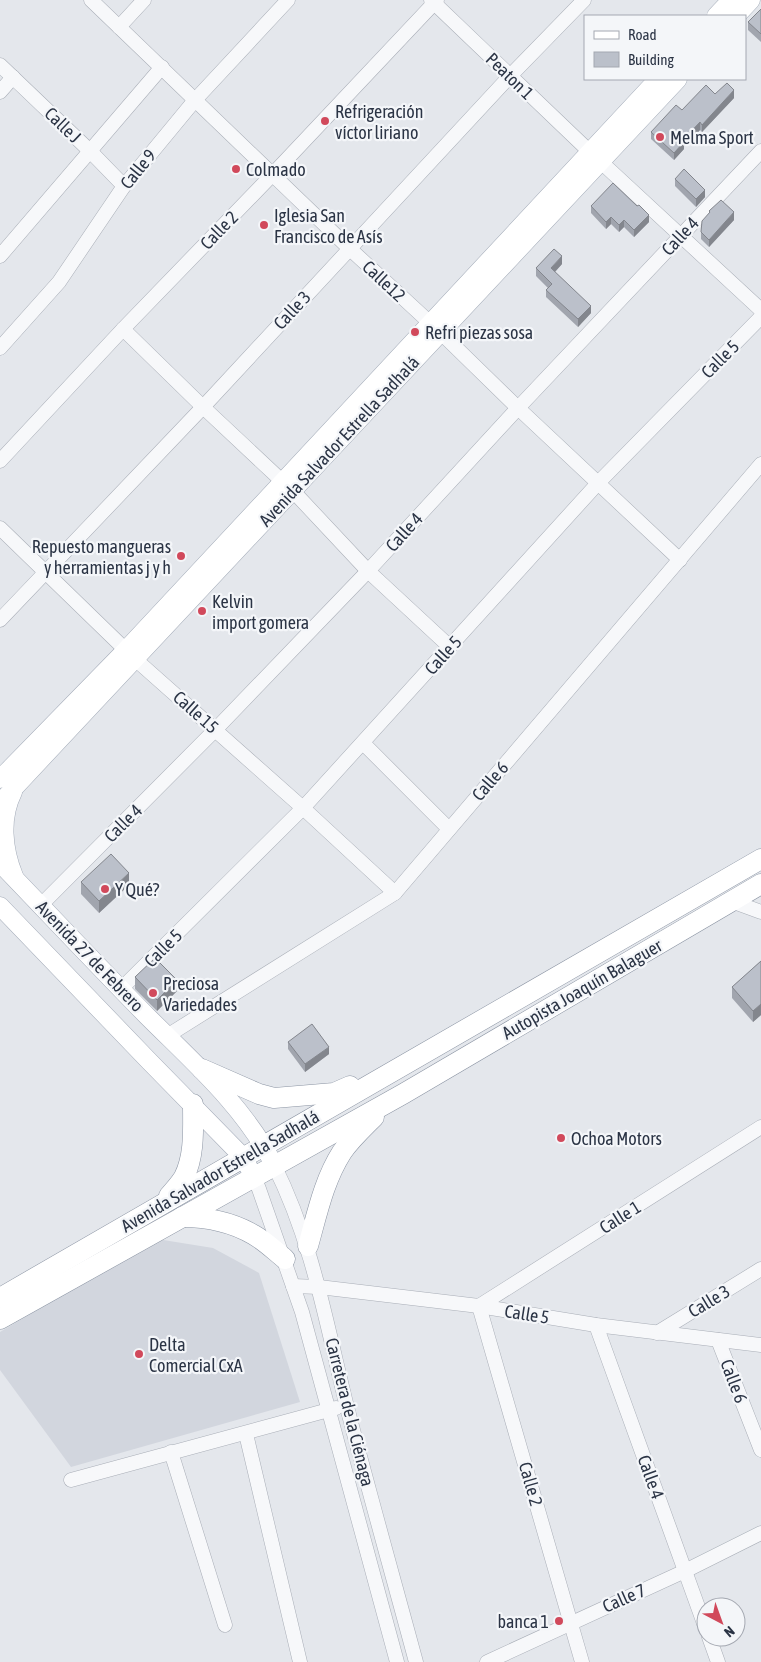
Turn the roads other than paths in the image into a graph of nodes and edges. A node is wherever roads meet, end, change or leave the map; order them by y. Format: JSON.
{"nodes":[{"id":1,"x":91,"y":0,"type":"edge"},
{"id":2,"x":144,"y":0,"type":"edge"},
{"id":3,"x":288,"y":0,"type":"edge"},
{"id":4,"x":584,"y":0,"type":"edge"},
{"id":5,"x":731,"y":0,"type":"edge"},
{"id":6,"x":751,"y":0,"type":"edge"},
{"id":7,"x":434,"y":1,"type":"edge"},
{"id":8,"x":717,"y":15,"type":"edge"},
{"id":9,"x":737,"y":15,"type":"edge"},
{"id":10,"x":119,"y":27,"type":"junction"},
{"id":11,"x":0,"y":65,"type":"edge"},
{"id":12,"x":162,"y":67,"type":"junction"},
{"id":13,"x":510,"y":76,"type":"junction"},
{"id":14,"x":13,"y":77,"type":"junction"},
{"id":15,"x":657,"y":80,"type":"edge"},
{"id":16,"x":677,"y":80,"type":"edge"},
{"id":17,"x":0,"y":92,"type":"edge"},
{"id":18,"x":195,"y":100,"type":"junction"},
{"id":19,"x":761,"y":150,"type":"edge"},
{"id":20,"x":90,"y":151,"type":"junction"},
{"id":21,"x":595,"y":157,"type":"junction"},
{"id":22,"x":272,"y":175,"type":"junction"},
{"id":23,"x":124,"y":186,"type":"junction"},
{"id":24,"x":680,"y":236,"type":"junction"},
{"id":25,"x":349,"y":248,"type":"junction"},
{"id":26,"x":0,"y":256,"type":"edge"},
{"id":27,"x":761,"y":310,"type":"edge"},
{"id":28,"x":761,"y":317,"type":"edge"},
{"id":29,"x":436,"y":328,"type":"junction"},
{"id":30,"x":123,"y":329,"type":"junction"},
{"id":31,"x":0,"y":348,"type":"edge"},
{"id":32,"x":203,"y":407,"type":"junction"},
{"id":33,"x":518,"y":408,"type":"junction"},
{"id":34,"x":0,"y":461,"type":"edge"},
{"id":35,"x":761,"y":464,"type":"edge"},
{"id":36,"x":599,"y":482,"type":"junction"},
{"id":37,"x":288,"y":486,"type":"junction"},
{"id":38,"x":0,"y":528,"type":"edge"},
{"id":39,"x":680,"y":560,"type":"junction"},
{"id":40,"x":368,"y":570,"type":"junction"},
{"id":41,"x":45,"y":572,"type":"junction"},
{"id":42,"x":0,"y":620,"type":"edge"},
{"id":43,"x":450,"y":647,"type":"junction"},
{"id":44,"x":131,"y":655,"type":"junction"},
{"id":45,"x":216,"y":730,"type":"junction"},
{"id":46,"x":363,"y":743,"type":"junction"},
{"id":47,"x":18,"y":760,"type":"junction"},
{"id":48,"x":0,"y":774,"type":"edge"},
{"id":49,"x":0,"y":779,"type":"edge"},
{"id":50,"x":20,"y":781,"type":"junction"},
{"id":51,"x":0,"y":803,"type":"edge"},
{"id":52,"x":303,"y":808,"type":"junction"},
{"id":53,"x":449,"y":829,"type":"junction"},
{"id":54,"x":761,"y":860,"type":"edge"},
{"id":55,"x":0,"y":863,"type":"edge"},
{"id":56,"x":15,"y":878,"type":"junction"},
{"id":57,"x":761,"y":884,"type":"edge"},
{"id":58,"x":395,"y":893,"type":"junction"},
{"id":59,"x":732,"y":901,"type":"junction"},
{"id":60,"x":40,"y":906,"type":"junction"},
{"id":61,"x":2,"y":910,"type":"edge"},
{"id":62,"x":761,"y":912,"type":"edge"},
{"id":63,"x":121,"y":989,"type":"junction"},
{"id":64,"x":167,"y":1036,"type":"junction"},
{"id":65,"x":441,"y":1044,"type":"junction"},
{"id":66,"x":202,"y":1069,"type":"junction"},
{"id":67,"x":402,"y":1094,"type":"junction"},
{"id":68,"x":193,"y":1104,"type":"junction"},
{"id":69,"x":761,"y":1127,"type":"edge"},
{"id":70,"x":264,"y":1145,"type":"junction"},
{"id":71,"x":243,"y":1157,"type":"junction"},
{"id":72,"x":274,"y":1165,"type":"junction"},
{"id":73,"x":254,"y":1177,"type":"junction"},
{"id":74,"x":162,"y":1205,"type":"junction"},
{"id":75,"x":180,"y":1217,"type":"junction"},
{"id":76,"x":308,"y":1246,"type":"junction"},
{"id":77,"x":284,"y":1260,"type":"junction"},
{"id":78,"x":761,"y":1269,"type":"edge"},
{"id":79,"x":293,"y":1286,"type":"junction"},
{"id":80,"x":319,"y":1287,"type":"junction"},
{"id":81,"x":0,"y":1298,"type":"edge"},
{"id":82,"x":479,"y":1306,"type":"junction"},
{"id":83,"x":0,"y":1319,"type":"edge"},
{"id":84,"x":596,"y":1325,"type":"junction"},
{"id":85,"x":657,"y":1333,"type":"junction"},
{"id":86,"x":718,"y":1340,"type":"junction"},
{"id":87,"x":761,"y":1345,"type":"edge"},
{"id":88,"x":347,"y":1406,"type":"junction"},
{"id":89,"x":328,"y":1410,"type":"junction"},
{"id":90,"x":246,"y":1434,"type":"junction"},
{"id":91,"x":761,"y":1450,"type":"edge"},
{"id":92,"x":170,"y":1452,"type":"junction"},
{"id":93,"x":72,"y":1480,"type":"dead end"},
{"id":94,"x":761,"y":1533,"type":"edge"},
{"id":95,"x":685,"y":1570,"type":"junction"},
{"id":96,"x":696,"y":1601,"type":"edge"},
{"id":97,"x":571,"y":1622,"type":"junction"},
{"id":98,"x":225,"y":1625,"type":"dead end"},
{"id":99,"x":713,"y":1647,"type":"edge"},
{"id":100,"x":300,"y":1662,"type":"edge"},
{"id":101,"x":397,"y":1662,"type":"edge"},
{"id":102,"x":416,"y":1662,"type":"edge"},
{"id":103,"x":487,"y":1662,"type":"edge"},
{"id":104,"x":582,"y":1662,"type":"edge"},
{"id":105,"x":718,"y":1662,"type":"edge"}],
"edges":[{"from":1,"to":10,"type":"street","name":"Calle12"},
{"from":2,"to":10,"type":"street"},
{"from":3,"to":18,"type":"street","name":"Calle 9"},
{"from":4,"to":13,"type":"street","name":"Calle 3"},
{"from":5,"to":8,"type":"main road"},
{"from":6,"to":9,"type":"main road"},
{"from":7,"to":13,"type":"street","name":"Peaton 1"},
{"from":7,"to":22,"type":"street","name":"Calle 2"},
{"from":10,"to":12,"type":"street","name":"Calle12"},
{"from":11,"to":14,"type":"street","name":"Calle J"},
{"from":12,"to":18,"type":"street","name":"Calle12"},
{"from":12,"to":20,"type":"street"},
{"from":13,"to":21,"type":"street","name":"Peaton 1"},
{"from":13,"to":25,"type":"street","name":"Calle 3"},
{"from":14,"to":17,"type":"street"},
{"from":14,"to":20,"type":"street","name":"Calle J"},
{"from":15,"to":21,"type":"main road","name":"Avenida Salvador Estrella Sadhalá"},
{"from":16,"to":21,"type":"main road","name":"Avenida Salvador Estrella Sadhalá"},
{"from":18,"to":22,"type":"street","name":"Calle12"},
{"from":18,"to":23,"type":"street","name":"Calle 9"},
{"from":19,"to":24,"type":"street","name":"Calle 4"},
{"from":20,"to":23,"type":"street","name":"Calle J"},
{"from":20,"to":26,"type":"street"},
{"from":21,"to":24,"type":"street","name":"Peaton 1"},
{"from":21,"to":29,"type":"main road","name":"Avenida Salvador Estrella Sadhalá"},
{"from":22,"to":25,"type":"street","name":"Calle12"},
{"from":22,"to":30,"type":"street","name":"Calle 2"},
{"from":23,"to":31,"type":"street","name":"Calle 9"},
{"from":24,"to":27,"type":"street","name":"Peaton 1"},
{"from":24,"to":33,"type":"street","name":"Calle 4"},
{"from":25,"to":29,"type":"street","name":"Calle12"},
{"from":25,"to":32,"type":"street","name":"Calle 3"},
{"from":28,"to":36,"type":"street","name":"Calle 5"},
{"from":29,"to":33,"type":"street","name":"Calle12"},
{"from":29,"to":37,"type":"main road","name":"Avenida Salvador Estrella Sadhalá"},
{"from":30,"to":32,"type":"street"},
{"from":30,"to":34,"type":"street","name":"Calle 2"},
{"from":32,"to":37,"type":"street"},
{"from":32,"to":41,"type":"street","name":"Calle 3"},
{"from":33,"to":36,"type":"street","name":"Calle12"},
{"from":33,"to":40,"type":"street","name":"Calle 4"},
{"from":35,"to":39,"type":"street","name":"Calle 6"},
{"from":36,"to":39,"type":"street","name":"Calle12"},
{"from":36,"to":43,"type":"street","name":"Calle 5"},
{"from":37,"to":40,"type":"street"},
{"from":37,"to":44,"type":"main road","name":"Avenida Salvador Estrella Sadhalá"},
{"from":38,"to":41,"type":"street","name":"Calle 15"},
{"from":39,"to":53,"type":"street","name":"Calle 6"},
{"from":40,"to":43,"type":"street"},
{"from":40,"to":45,"type":"street","name":"Calle 4"},
{"from":41,"to":42,"type":"street","name":"Calle 3"},
{"from":41,"to":44,"type":"street","name":"Calle 15"},
{"from":43,"to":46,"type":"street","name":"Calle 5"},
{"from":44,"to":45,"type":"street","name":"Calle 15"},
{"from":44,"to":47,"type":"main road","name":"Avenida Salvador Estrella Sadhalá"},
{"from":44,"to":50,"type":"main road","name":"Avenida Salvador Estrella Sadhalá"},
{"from":45,"to":52,"type":"street","name":"Calle 15"},
{"from":45,"to":60,"type":"street","name":"Calle 4"},
{"from":46,"to":52,"type":"street","name":"Calle 5"},
{"from":46,"to":53,"type":"street"},
{"from":47,"to":48,"type":"main road"},
{"from":47,"to":49,"type":"main road","name":"Avenida Salvador Estrella Sadhalá"},
{"from":50,"to":51,"type":"main road","name":"Avenida Salvador Estrella Sadhalá"},
{"from":50,"to":56,"type":"main road"},
{"from":52,"to":58,"type":"street","name":"Calle 15"},
{"from":52,"to":63,"type":"street","name":"Calle 5"},
{"from":53,"to":58,"type":"street","name":"Calle 6"},
{"from":54,"to":65,"type":"highway","name":"Autopista Joaquín Balaguer"},
{"from":55,"to":56,"type":"main road","name":"Avenida 27 de Febrero"},
{"from":56,"to":60,"type":"main road","name":"Avenida 27 de Febrero"},
{"from":57,"to":59,"type":"highway","name":"Autopista Joaquín Balaguer"},
{"from":58,"to":64,"type":"street","name":"Calle 6"},
{"from":59,"to":62,"type":"street"},
{"from":59,"to":67,"type":"highway","name":"Autopista Joaquín Balaguer"},
{"from":60,"to":63,"type":"main road","name":"Avenida 27 de Febrero"},
{"from":61,"to":68,"type":"main road","name":"Avenida 27 de Febrero"},
{"from":63,"to":64,"type":"main road","name":"Avenida 27 de Febrero"},
{"from":64,"to":66,"type":"main road","name":"Avenida 27 de Febrero"},
{"from":65,"to":66,"type":"highway"},
{"from":65,"to":70,"type":"highway","name":"Avenida Salvador Estrella Sadhalá"},
{"from":66,"to":70,"type":"main road","name":"Avenida 27 de Febrero"},
{"from":67,"to":72,"type":"highway","name":"Avenida Salvador Estrella Sadhalá"},
{"from":67,"to":76,"type":"highway"},
{"from":68,"to":71,"type":"main road","name":"Avenida 27 de Febrero"},
{"from":68,"to":74,"type":"highway"},
{"from":69,"to":82,"type":"street","name":"Calle 1"},
{"from":70,"to":71,"type":"highway","name":"Avenida Salvador Estrella Sadhalá"},
{"from":70,"to":72,"type":"main road","name":"Avenida 27 de Febrero"},
{"from":71,"to":73,"type":"main road","name":"Avenida 27 de Febrero"},
{"from":71,"to":74,"type":"highway","name":"Avenida Salvador Estrella Sadhalá"},
{"from":72,"to":73,"type":"highway","name":"Avenida Salvador Estrella Sadhalá"},
{"from":72,"to":76,"type":"street","name":"Carretera de la Ciénaga"},
{"from":73,"to":75,"type":"highway","name":"Avenida Salvador Estrella Sadhalá"},
{"from":73,"to":77,"type":"street","name":"Carretera de la Ciénaga"},
{"from":74,"to":81,"type":"highway","name":"Avenida Salvador Estrella Sadhalá"},
{"from":75,"to":77,"type":"highway"},
{"from":75,"to":83,"type":"highway","name":"Avenida Salvador Estrella Sadhalá"},
{"from":76,"to":80,"type":"street","name":"Carretera de la Ciénaga"},
{"from":77,"to":79,"type":"street","name":"Carretera de la Ciénaga"},
{"from":78,"to":85,"type":"street","name":"Calle 3"},
{"from":79,"to":80,"type":"street","name":"Calle 5"},
{"from":79,"to":89,"type":"street","name":"Carretera de la Ciénaga"},
{"from":80,"to":82,"type":"street","name":"Calle 5"},
{"from":80,"to":88,"type":"street","name":"Carretera de la Ciénaga"},
{"from":82,"to":84,"type":"street","name":"Calle 5"},
{"from":82,"to":97,"type":"street","name":"Calle 2"},
{"from":84,"to":85,"type":"street","name":"Calle 5"},
{"from":84,"to":95,"type":"street","name":"Calle 4"},
{"from":85,"to":86,"type":"street","name":"Calle 5"},
{"from":86,"to":87,"type":"street","name":"Calle 5"},
{"from":86,"to":91,"type":"street","name":"Calle 6"},
{"from":88,"to":89,"type":"street"},
{"from":88,"to":102,"type":"street","name":"Carretera de la Ciénaga"},
{"from":89,"to":90,"type":"street"},
{"from":89,"to":101,"type":"street","name":"Carretera de la Ciénaga"},
{"from":90,"to":92,"type":"street"},
{"from":90,"to":100,"type":"street"},
{"from":92,"to":93,"type":"street"},
{"from":92,"to":98,"type":"street"},
{"from":94,"to":95,"type":"street","name":"Calle 7"},
{"from":95,"to":96,"type":"street","name":"Calle 4"},
{"from":95,"to":97,"type":"street","name":"Calle 7"},
{"from":97,"to":103,"type":"street","name":"Calle 7"},
{"from":97,"to":104,"type":"street","name":"Calle 2"},
{"from":99,"to":105,"type":"street"}]}
